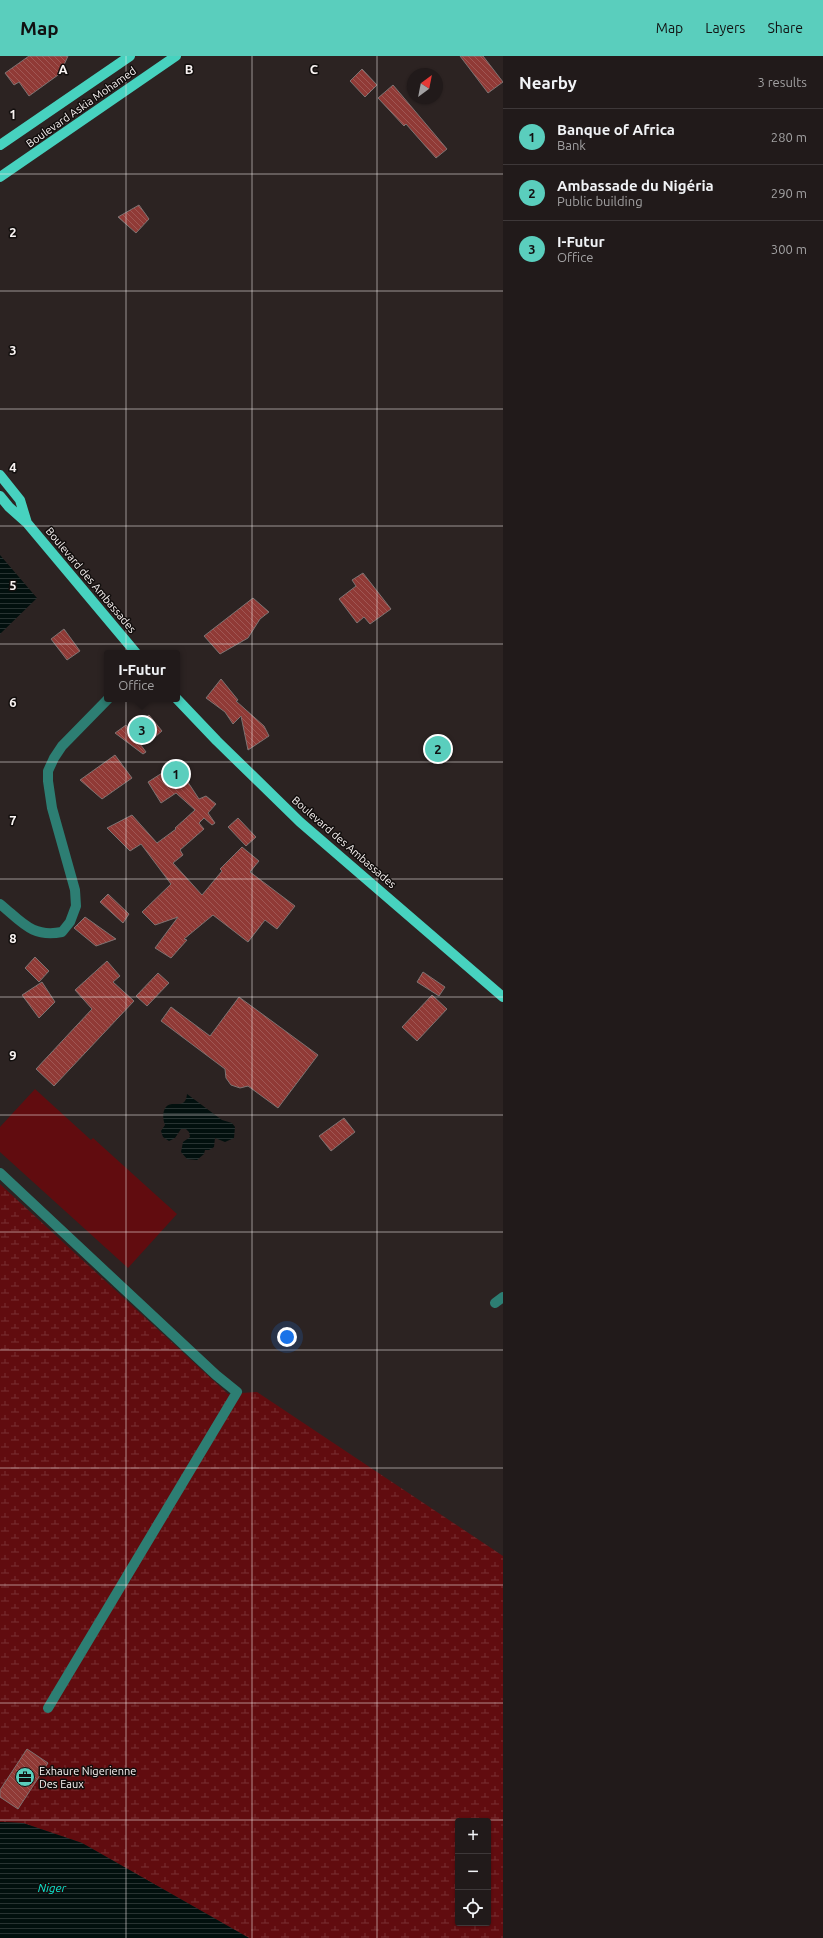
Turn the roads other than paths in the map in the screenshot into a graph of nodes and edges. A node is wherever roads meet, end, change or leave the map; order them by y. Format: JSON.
{"nodes":[{"id":1,"x":130,"y":56,"type":"edge"},
{"id":2,"x":176,"y":56,"type":"edge"},
{"id":3,"x":0,"y":145,"type":"edge"},
{"id":4,"x":0,"y":178,"type":"edge"},
{"id":5,"x":0,"y":475,"type":"edge"},
{"id":6,"x":0,"y":496,"type":"edge"},
{"id":7,"x":28,"y":523,"type":"junction"},
{"id":8,"x":134,"y":650,"type":"edge"},
{"id":9,"x":105,"y":702,"type":"edge"},
{"id":10,"x":180,"y":702,"type":"edge"},
{"id":11,"x":0,"y":904,"type":"edge"},
{"id":12,"x":503,"y":997,"type":"edge"},
{"id":13,"x":0,"y":1173,"type":"edge"},
{"id":14,"x":48,"y":1708,"type":"dead end"}],
"edges":[{"from":1,"to":3,"type":"main road","name":"Boulevard Askia Mohamed"},
{"from":2,"to":4,"type":"main road","name":"Boulevard Askia Mohamed"},
{"from":5,"to":7,"type":"main road","name":"Boulevard des Ambassades"},
{"from":6,"to":7,"type":"main road","name":"Boulevard des Ambassades"},
{"from":7,"to":8,"type":"main road","name":"Boulevard des Ambassades"},
{"from":9,"to":11,"type":"street"},
{"from":10,"to":12,"type":"main road","name":"Boulevard des Ambassades"},
{"from":13,"to":14,"type":"street"}]}
